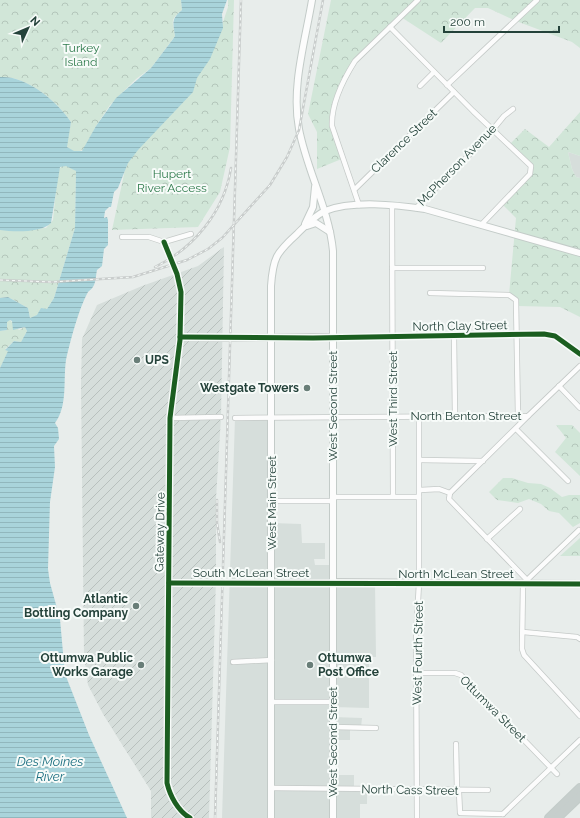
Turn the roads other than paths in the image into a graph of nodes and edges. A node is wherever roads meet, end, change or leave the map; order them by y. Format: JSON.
{"nodes":[{"id":1,"x":312,"y":0,"type":"edge"},
{"id":2,"x":418,"y":0,"type":"edge"},
{"id":3,"x":537,"y":0,"type":"edge"},
{"id":4,"x":390,"y":27,"type":"junction"},
{"id":5,"x":434,"y":72,"type":"junction"},
{"id":6,"x":447,"y":85,"type":"junction"},
{"id":7,"x":420,"y":86,"type":"dead end"},
{"id":8,"x":454,"y":92,"type":"junction"},
{"id":9,"x":513,"y":109,"type":"dead end"},
{"id":10,"x":492,"y":129,"type":"junction"},
{"id":11,"x":315,"y":185,"type":"junction"},
{"id":12,"x":354,"y":189,"type":"junction"},
{"id":13,"x":359,"y":205,"type":"junction"},
{"id":14,"x":392,"y":205,"type":"junction"},
{"id":15,"x":416,"y":208,"type":"junction"},
{"id":16,"x":325,"y":211,"type":"junction"},
{"id":17,"x":481,"y":226,"type":"junction"},
{"id":18,"x":304,"y":227,"type":"junction"},
{"id":19,"x":331,"y":232,"type":"junction"},
{"id":20,"x":191,"y":234,"type":"dead end"},
{"id":21,"x":122,"y":237,"type":"dead end"},
{"id":22,"x":164,"y":242,"type":"junction"},
{"id":23,"x":580,"y":253,"type":"edge"},
{"id":24,"x":392,"y":268,"type":"junction"},
{"id":25,"x":483,"y":268,"type":"dead end"},
{"id":26,"x":430,"y":293,"type":"dead end"},
{"id":27,"x":517,"y":335,"type":"junction"},
{"id":28,"x":454,"y":336,"type":"junction"},
{"id":29,"x":180,"y":337,"type":"junction"},
{"id":30,"x":333,"y":337,"type":"junction"},
{"id":31,"x":392,"y":337,"type":"junction"},
{"id":32,"x":271,"y":338,"type":"junction"},
{"id":33,"x":580,"y":354,"type":"edge"},
{"id":34,"x":580,"y":366,"type":"edge"},
{"id":35,"x":559,"y":386,"type":"junction"},
{"id":36,"x":580,"y":408,"type":"edge"},
{"id":37,"x":393,"y":416,"type":"junction"},
{"id":38,"x":528,"y":416,"type":"junction"},
{"id":39,"x":221,"y":417,"type":"dead end"},
{"id":40,"x":419,"y":417,"type":"junction"},
{"id":41,"x":454,"y":417,"type":"junction"},
{"id":42,"x":518,"y":417,"type":"junction"},
{"id":43,"x":170,"y":418,"type":"junction"},
{"id":44,"x":235,"y":418,"type":"dead end"},
{"id":45,"x":271,"y":418,"type":"junction"},
{"id":46,"x":332,"y":418,"type":"junction"},
{"id":47,"x":516,"y":429,"type":"junction"},
{"id":48,"x":420,"y":460,"type":"junction"},
{"id":49,"x":483,"y":461,"type":"junction"},
{"id":50,"x":568,"y":481,"type":"dead end"},
{"id":51,"x":420,"y":490,"type":"junction"},
{"id":52,"x":450,"y":492,"type":"junction"},
{"id":53,"x":393,"y":496,"type":"junction"},
{"id":54,"x":419,"y":496,"type":"junction"},
{"id":55,"x":332,"y":499,"type":"junction"},
{"id":56,"x":272,"y":501,"type":"junction"},
{"id":57,"x":520,"y":509,"type":"dead end"},
{"id":58,"x":579,"y":530,"type":"edge"},
{"id":59,"x":487,"y":539,"type":"junction"},
{"id":60,"x":169,"y":582,"type":"junction"},
{"id":61,"x":333,"y":582,"type":"junction"},
{"id":62,"x":272,"y":583,"type":"junction"},
{"id":63,"x":419,"y":583,"type":"junction"},
{"id":64,"x":526,"y":583,"type":"junction"},
{"id":65,"x":580,"y":584,"type":"edge"},
{"id":66,"x":523,"y":632,"type":"junction"},
{"id":67,"x":580,"y":639,"type":"edge"},
{"id":68,"x":272,"y":660,"type":"junction"},
{"id":69,"x":233,"y":662,"type":"dead end"},
{"id":70,"x":416,"y":673,"type":"junction"},
{"id":71,"x":272,"y":702,"type":"junction"},
{"id":72,"x":333,"y":702,"type":"junction"},
{"id":73,"x":580,"y":716,"type":"edge"},
{"id":74,"x":333,"y":727,"type":"junction"},
{"id":75,"x":376,"y":728,"type":"dead end"},
{"id":76,"x":580,"y":740,"type":"edge"},
{"id":77,"x":456,"y":744,"type":"dead end"},
{"id":78,"x":551,"y":768,"type":"junction"},
{"id":79,"x":556,"y":774,"type":"dead end"},
{"id":80,"x":272,"y":788,"type":"junction"},
{"id":81,"x":333,"y":788,"type":"junction"},
{"id":82,"x":580,"y":788,"type":"edge"},
{"id":83,"x":418,"y":789,"type":"junction"},
{"id":84,"x":457,"y":790,"type":"junction"},
{"id":85,"x":488,"y":790,"type":"dead end"},
{"id":86,"x":580,"y":796,"type":"edge"},
{"id":87,"x":503,"y":816,"type":"edge"},
{"id":88,"x":190,"y":818,"type":"edge"},
{"id":89,"x":271,"y":818,"type":"edge"},
{"id":90,"x":333,"y":818,"type":"edge"},
{"id":91,"x":417,"y":818,"type":"edge"},
{"id":92,"x":549,"y":818,"type":"edge"},
{"id":93,"x":557,"y":818,"type":"edge"}],
"edges":[{"from":1,"to":11,"type":"main road","name":"West Second Street"},
{"from":2,"to":4,"type":"street"},
{"from":3,"to":6,"type":"street"},
{"from":4,"to":5,"type":"street"},
{"from":4,"to":12,"type":"street"},
{"from":5,"to":6,"type":"street"},
{"from":5,"to":7,"type":"street"},
{"from":6,"to":8,"type":"street"},
{"from":8,"to":10,"type":"street"},
{"from":8,"to":12,"type":"street","name":"Clarence Street"},
{"from":9,"to":10,"type":"street","name":"McPherson Avenue"},
{"from":10,"to":15,"type":"street","name":"McPherson Avenue"},
{"from":10,"to":17,"type":"street"},
{"from":11,"to":16,"type":"main road","name":"West Second Street"},
{"from":11,"to":18,"type":"main road"},
{"from":12,"to":13,"type":"street"},
{"from":13,"to":14,"type":"main road","name":"McPherson Avenue"},
{"from":13,"to":16,"type":"main road","name":"McPherson Avenue"},
{"from":14,"to":15,"type":"main road","name":"McPherson Avenue"},
{"from":14,"to":24,"type":"street","name":"West Third Street"},
{"from":15,"to":17,"type":"main road"},
{"from":16,"to":18,"type":"main road","name":"West Main Street"},
{"from":16,"to":19,"type":"main road","name":"West Second Street"},
{"from":17,"to":23,"type":"main road"},
{"from":18,"to":19,"type":"main road"},
{"from":18,"to":32,"type":"main road","name":"West Main Street"},
{"from":19,"to":30,"type":"main road","name":"West Second Street"},
{"from":20,"to":22,"type":"street"},
{"from":21,"to":22,"type":"street"},
{"from":22,"to":29,"type":"street","name":"Gateway Drive"},
{"from":24,"to":25,"type":"street"},
{"from":24,"to":31,"type":"street","name":"West Third Street"},
{"from":26,"to":27,"type":"street"},
{"from":27,"to":28,"type":"street","name":"North Clay Street"},
{"from":27,"to":33,"type":"street","name":"North Clay Street"},
{"from":27,"to":42,"type":"street"},
{"from":28,"to":31,"type":"street","name":"North Clay Street"},
{"from":28,"to":41,"type":"street"},
{"from":29,"to":32,"type":"street"},
{"from":29,"to":43,"type":"street","name":"Gateway Drive"},
{"from":30,"to":31,"type":"street","name":"North Clay Street"},
{"from":30,"to":32,"type":"street"},
{"from":30,"to":46,"type":"main road","name":"West Second Street"},
{"from":31,"to":37,"type":"street","name":"West Third Street"},
{"from":32,"to":45,"type":"main road","name":"West Main Street"},
{"from":34,"to":35,"type":"street","name":"North Benton Street"},
{"from":35,"to":36,"type":"street"},
{"from":35,"to":38,"type":"street","name":"North Benton Street"},
{"from":37,"to":40,"type":"street","name":"North Benton Street"},
{"from":37,"to":46,"type":"street","name":"North Benton Street"},
{"from":37,"to":53,"type":"street","name":"West Third Street"},
{"from":38,"to":42,"type":"street","name":"North Benton Street"},
{"from":38,"to":47,"type":"street"},
{"from":39,"to":43,"type":"street"},
{"from":40,"to":41,"type":"street","name":"North Benton Street"},
{"from":40,"to":48,"type":"street","name":"West Fourth Street"},
{"from":41,"to":42,"type":"street","name":"North Benton Street"},
{"from":43,"to":60,"type":"street","name":"Gateway Drive"},
{"from":44,"to":45,"type":"street","name":"North Benton Street"},
{"from":45,"to":46,"type":"street","name":"North Benton Street"},
{"from":45,"to":56,"type":"main road","name":"West Main Street"},
{"from":46,"to":55,"type":"main road","name":"West Second Street"},
{"from":47,"to":49,"type":"street"},
{"from":47,"to":50,"type":"street"},
{"from":48,"to":49,"type":"street"},
{"from":48,"to":51,"type":"street","name":"West Fourth Street"},
{"from":49,"to":52,"type":"street"},
{"from":51,"to":52,"type":"street"},
{"from":51,"to":54,"type":"street","name":"West Fourth Street"},
{"from":52,"to":59,"type":"street"},
{"from":53,"to":54,"type":"street"},
{"from":53,"to":55,"type":"street"},
{"from":54,"to":63,"type":"street","name":"West Fourth Street"},
{"from":55,"to":56,"type":"street"},
{"from":55,"to":61,"type":"main road","name":"West Second Street"},
{"from":56,"to":62,"type":"main road","name":"West Main Street"},
{"from":57,"to":59,"type":"street"},
{"from":58,"to":64,"type":"street"},
{"from":59,"to":64,"type":"street"},
{"from":60,"to":62,"type":"street","name":"South McLean Street"},
{"from":60,"to":88,"type":"street","name":"Gateway Drive"},
{"from":61,"to":62,"type":"street","name":"South McLean Street"},
{"from":61,"to":63,"type":"street","name":"North McLean Street"},
{"from":61,"to":72,"type":"main road","name":"West Second Street"},
{"from":62,"to":68,"type":"main road","name":"West Main Street"},
{"from":63,"to":64,"type":"street","name":"North McLean Street"},
{"from":63,"to":70,"type":"street","name":"West Fourth Street"},
{"from":64,"to":65,"type":"street","name":"North McLean Street"},
{"from":64,"to":66,"type":"street"},
{"from":66,"to":67,"type":"street"},
{"from":66,"to":73,"type":"street"},
{"from":68,"to":69,"type":"street"},
{"from":68,"to":71,"type":"main road","name":"West Main Street"},
{"from":70,"to":78,"type":"street","name":"Ottumwa Street"},
{"from":70,"to":83,"type":"street","name":"West Fourth Street"},
{"from":71,"to":72,"type":"street"},
{"from":71,"to":80,"type":"main road","name":"West Main Street"},
{"from":72,"to":74,"type":"main road","name":"West Second Street"},
{"from":74,"to":75,"type":"street"},
{"from":74,"to":81,"type":"main road","name":"West Second Street"},
{"from":76,"to":78,"type":"street"},
{"from":77,"to":84,"type":"street"},
{"from":78,"to":79,"type":"street","name":"Ottumwa Street"},
{"from":78,"to":87,"type":"street"},
{"from":80,"to":81,"type":"street","name":"North Cass Street"},
{"from":80,"to":89,"type":"main road","name":"West Main Street"},
{"from":81,"to":83,"type":"street","name":"North Cass Street"},
{"from":81,"to":90,"type":"main road","name":"West Second Street"},
{"from":82,"to":92,"type":"highway"},
{"from":83,"to":84,"type":"street","name":"North Cass Street"},
{"from":83,"to":91,"type":"street","name":"West Fourth Street"},
{"from":84,"to":85,"type":"street","name":"North Cass Street"},
{"from":84,"to":87,"type":"street"},
{"from":86,"to":93,"type":"highway"}]}
